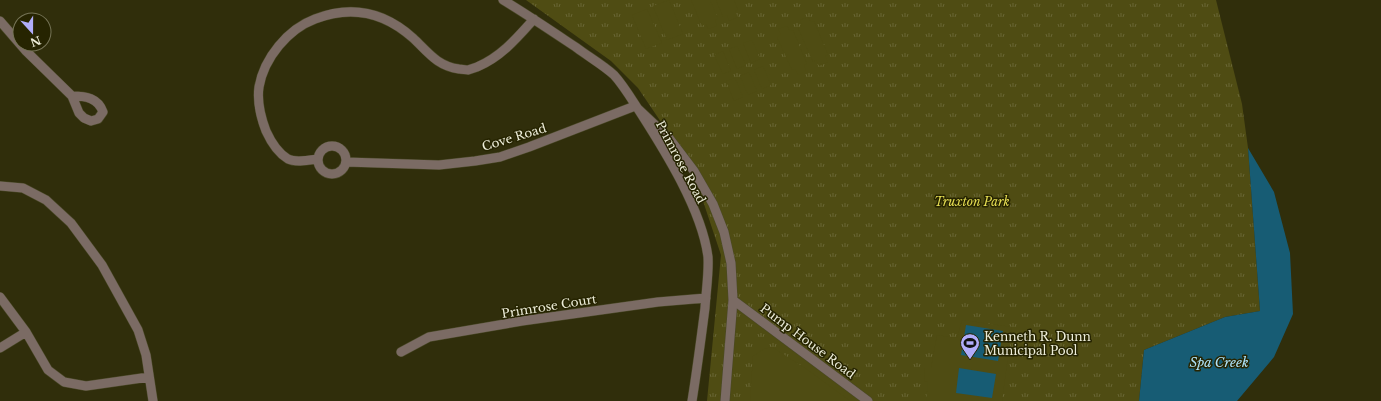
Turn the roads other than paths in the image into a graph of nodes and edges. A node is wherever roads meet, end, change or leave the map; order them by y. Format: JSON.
{"nodes":[{"id":1,"x":503,"y":0,"type":"edge"},
{"id":2,"x":534,"y":19,"type":"junction"},
{"id":3,"x":0,"y":21,"type":"edge"},
{"id":4,"x":72,"y":96,"type":"dead end"},
{"id":5,"x":635,"y":106,"type":"junction"},
{"id":6,"x":318,"y":159,"type":"junction"},
{"id":7,"x":346,"y":162,"type":"junction"},
{"id":8,"x":0,"y":186,"type":"edge"},
{"id":9,"x":0,"y":298,"type":"edge"},
{"id":10,"x":706,"y":298,"type":"junction"},
{"id":11,"x":733,"y":300,"type":"junction"},
{"id":12,"x":26,"y":332,"type":"junction"},
{"id":13,"x":0,"y":348,"type":"edge"},
{"id":14,"x":401,"y":352,"type":"dead end"},
{"id":15,"x":149,"y":377,"type":"junction"},
{"id":16,"x":153,"y":401,"type":"edge"},
{"id":17,"x":692,"y":401,"type":"edge"},
{"id":18,"x":725,"y":401,"type":"edge"},
{"id":19,"x":868,"y":401,"type":"edge"}],
"edges":[{"from":1,"to":2,"type":"street","name":"Primrose Road"},
{"from":2,"to":5,"type":"street","name":"Primrose Road"},
{"from":2,"to":6,"type":"street"},
{"from":3,"to":4,"type":"street"},
{"from":5,"to":7,"type":"street","name":"Cove Road"},
{"from":5,"to":10,"type":"street","name":"Primrose Road"},
{"from":5,"to":11,"type":"street"},
{"from":6,"to":7,"type":"street"},
{"from":6,"to":7,"type":"street"},
{"from":8,"to":15,"type":"street"},
{"from":9,"to":12,"type":"street"},
{"from":10,"to":14,"type":"street","name":"Primrose Court"},
{"from":10,"to":17,"type":"street","name":"Primrose Road"},
{"from":11,"to":18,"type":"street"},
{"from":11,"to":19,"type":"street","name":"Pump House Road"},
{"from":12,"to":13,"type":"street"},
{"from":12,"to":15,"type":"street"},
{"from":15,"to":16,"type":"street"}]}
